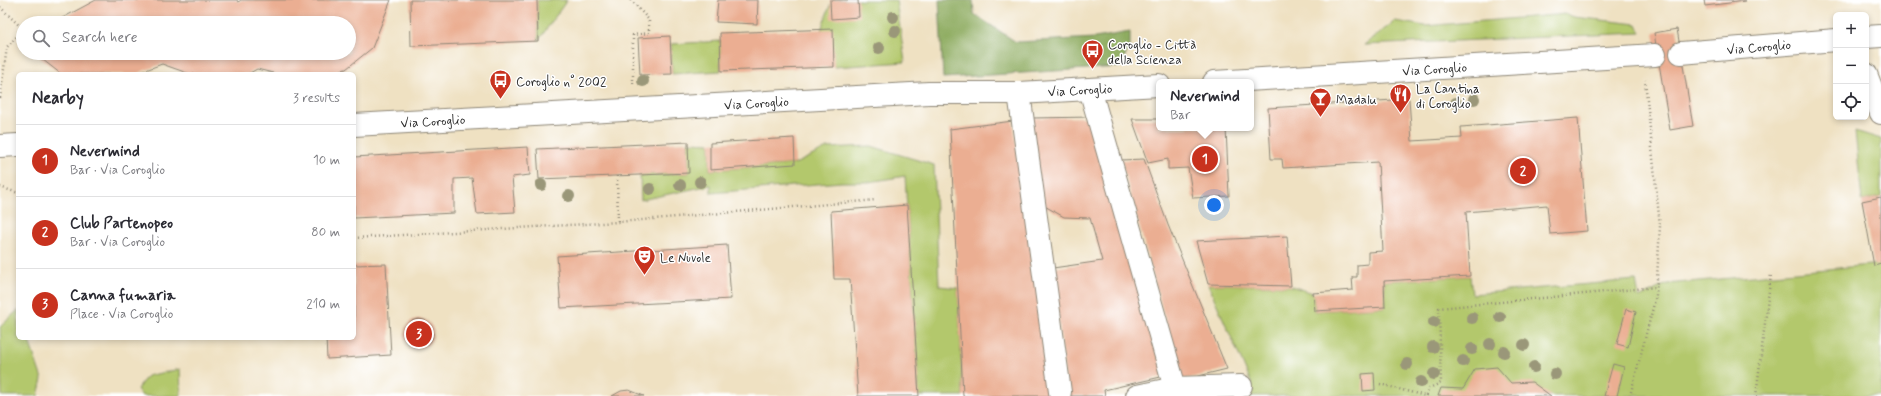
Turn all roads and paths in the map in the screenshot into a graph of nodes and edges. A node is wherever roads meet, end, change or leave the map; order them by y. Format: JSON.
{"nodes":[{"id":1,"x":631,"y":0,"type":"edge"},
{"id":2,"x":0,"y":7,"type":"edge"},
{"id":3,"x":16,"y":22,"type":"edge"},
{"id":4,"x":1881,"y":36,"type":"edge"},
{"id":5,"x":16,"y":37,"type":"edge"},
{"id":6,"x":1869,"y":37,"type":"edge"},
{"id":7,"x":1833,"y":40,"type":"edge"},
{"id":8,"x":1681,"y":53,"type":"dead end"},
{"id":9,"x":1649,"y":56,"type":"joint"},
{"id":10,"x":1254,"y":80,"type":"edge"},
{"id":11,"x":1869,"y":82,"type":"edge"},
{"id":12,"x":1156,"y":85,"type":"edge"},
{"id":13,"x":634,"y":88,"type":"dead end"},
{"id":14,"x":1090,"y":89,"type":"junction"},
{"id":15,"x":1019,"y":93,"type":"junction"},
{"id":16,"x":0,"y":98,"type":"edge"},
{"id":17,"x":1881,"y":113,"type":"edge"},
{"id":18,"x":356,"y":125,"type":"edge"},
{"id":19,"x":16,"y":145,"type":"edge"},
{"id":20,"x":0,"y":146,"type":"edge"},
{"id":21,"x":617,"y":176,"type":"dead end"},
{"id":22,"x":0,"y":187,"type":"edge"},
{"id":23,"x":16,"y":192,"type":"edge"},
{"id":24,"x":876,"y":200,"type":"dead end"},
{"id":25,"x":618,"y":222,"type":"junction"},
{"id":26,"x":356,"y":238,"type":"edge"},
{"id":27,"x":1771,"y":274,"type":"dead end"},
{"id":28,"x":1656,"y":287,"type":"junction"},
{"id":29,"x":1380,"y":384,"type":"dead end"},
{"id":30,"x":1241,"y":386,"type":"dead end"},
{"id":31,"x":1175,"y":388,"type":"junction"},
{"id":32,"x":1060,"y":392,"type":"dead end"},
{"id":33,"x":1137,"y":396,"type":"edge"},
{"id":34,"x":1426,"y":396,"type":"edge"},
{"id":35,"x":1630,"y":396,"type":"edge"},
{"id":36,"x":1756,"y":396,"type":"edge"}],
"edges":[{"from":1,"to":13,"type":"path"},
{"from":2,"to":3,"type":"path"},
{"from":4,"to":6,"type":"street"},
{"from":5,"to":16,"type":"path"},
{"from":7,"to":8,"type":"street","name":"Via Coroglio"},
{"from":9,"to":10,"type":"street","name":"Via Coroglio"},
{"from":9,"to":28,"type":"path"},
{"from":11,"to":17,"type":"street"},
{"from":12,"to":14,"type":"street","name":"Via Coroglio"},
{"from":14,"to":15,"type":"street","name":"Via Coroglio"},
{"from":14,"to":31,"type":"street"},
{"from":15,"to":18,"type":"street","name":"Via Coroglio"},
{"from":15,"to":32,"type":"street"},
{"from":19,"to":20,"type":"street"},
{"from":21,"to":25,"type":"path"},
{"from":22,"to":23,"type":"path"},
{"from":24,"to":25,"type":"path"},
{"from":25,"to":26,"type":"path"},
{"from":27,"to":36,"type":"path"},
{"from":28,"to":34,"type":"path"},
{"from":28,"to":35,"type":"path"},
{"from":29,"to":34,"type":"path"},
{"from":30,"to":31,"type":"street"},
{"from":31,"to":33,"type":"street"}]}
